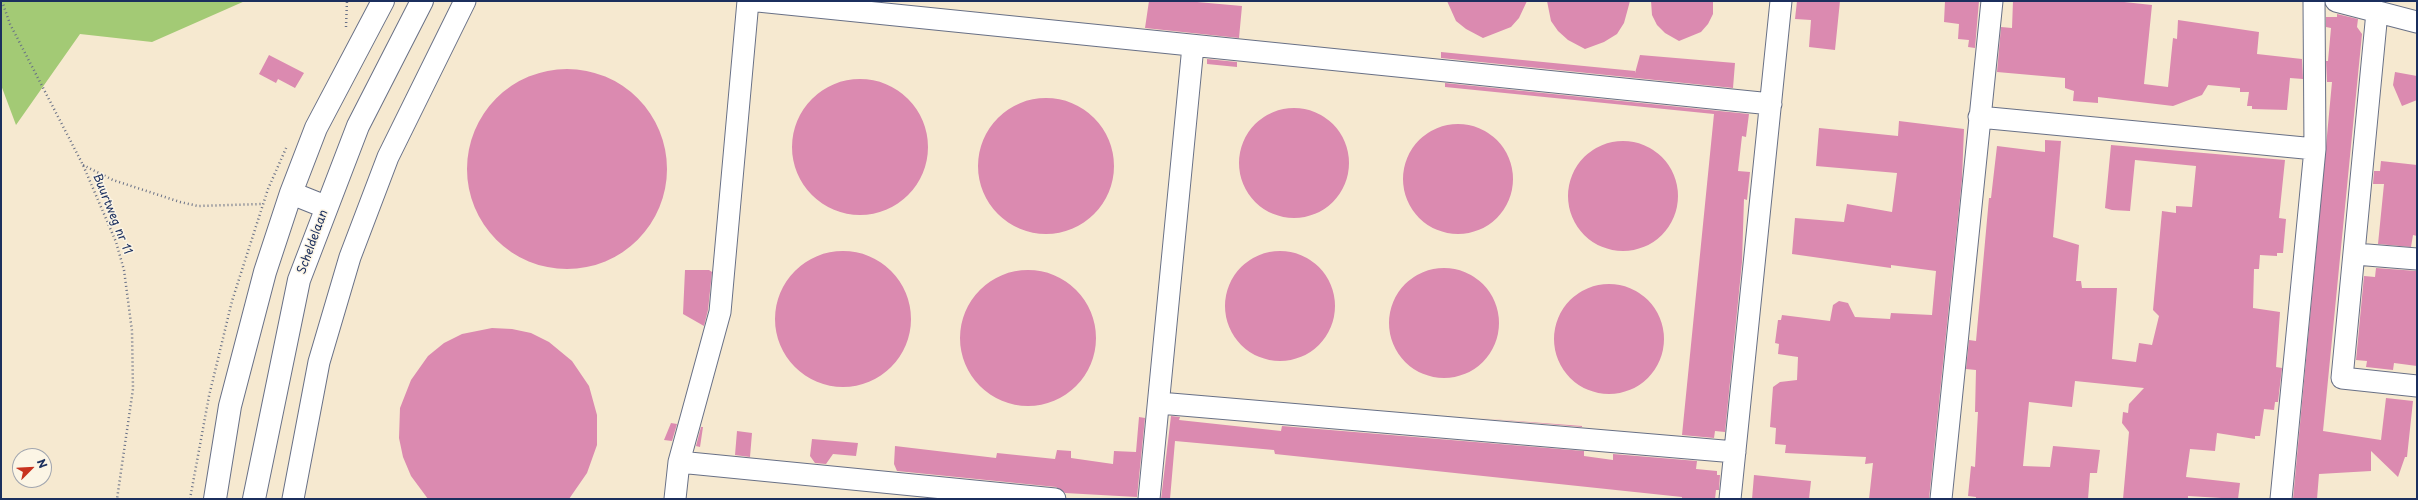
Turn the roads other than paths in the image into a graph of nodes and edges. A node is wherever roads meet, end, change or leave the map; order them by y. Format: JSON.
{"nodes":[{"id":1,"x":383,"y":1,"type":"edge"},
{"id":2,"x":422,"y":1,"type":"edge"},
{"id":3,"x":465,"y":1,"type":"edge"},
{"id":4,"x":748,"y":1,"type":"edge"},
{"id":5,"x":758,"y":1,"type":"edge"},
{"id":6,"x":1781,"y":1,"type":"edge"},
{"id":7,"x":1992,"y":1,"type":"edge"},
{"id":8,"x":2314,"y":1,"type":"edge"},
{"id":9,"x":2336,"y":1,"type":"edge"},
{"id":10,"x":2377,"y":12,"type":"junction"},
{"id":11,"x":2417,"y":22,"type":"edge"},
{"id":12,"x":1193,"y":46,"type":"junction"},
{"id":13,"x":1771,"y":104,"type":"junction"},
{"id":14,"x":1979,"y":117,"type":"junction"},
{"id":15,"x":2315,"y":149,"type":"junction"},
{"id":16,"x":291,"y":193,"type":"junction"},
{"id":17,"x":326,"y":207,"type":"junction"},
{"id":18,"x":2355,"y":254,"type":"junction"},
{"id":19,"x":2417,"y":260,"type":"edge"},
{"id":20,"x":2417,"y":386,"type":"edge"},
{"id":21,"x":1159,"y":403,"type":"junction"},
{"id":22,"x":1735,"y":452,"type":"junction"},
{"id":23,"x":679,"y":462,"type":"junction"},
{"id":24,"x":215,"y":499,"type":"edge"},
{"id":25,"x":254,"y":499,"type":"edge"},
{"id":26,"x":293,"y":499,"type":"edge"},
{"id":27,"x":675,"y":499,"type":"edge"},
{"id":28,"x":1055,"y":499,"type":"edge"},
{"id":29,"x":1149,"y":499,"type":"edge"},
{"id":30,"x":1730,"y":499,"type":"edge"},
{"id":31,"x":1941,"y":499,"type":"edge"},
{"id":32,"x":2281,"y":499,"type":"edge"}],
"edges":[{"from":1,"to":16,"type":"main road"},
{"from":2,"to":17,"type":"main road","name":"Scheldelaan"},
{"from":3,"to":26,"type":"lane"},
{"from":4,"to":23,"type":"lane"},
{"from":5,"to":12,"type":"lane"},
{"from":6,"to":13,"type":"lane"},
{"from":7,"to":14,"type":"lane"},
{"from":8,"to":15,"type":"lane"},
{"from":9,"to":10,"type":"lane"},
{"from":10,"to":11,"type":"lane"},
{"from":10,"to":18,"type":"lane"},
{"from":12,"to":13,"type":"lane"},
{"from":12,"to":21,"type":"lane"},
{"from":13,"to":22,"type":"lane"},
{"from":14,"to":15,"type":"lane"},
{"from":14,"to":31,"type":"lane"},
{"from":15,"to":32,"type":"lane"},
{"from":16,"to":17,"type":"main road"},
{"from":16,"to":24,"type":"main road"},
{"from":17,"to":25,"type":"main road","name":"Scheldelaan"},
{"from":18,"to":19,"type":"lane"},
{"from":18,"to":20,"type":"lane"},
{"from":21,"to":22,"type":"lane"},
{"from":21,"to":29,"type":"lane"},
{"from":22,"to":30,"type":"lane"},
{"from":23,"to":27,"type":"lane"},
{"from":23,"to":28,"type":"lane"}]}
